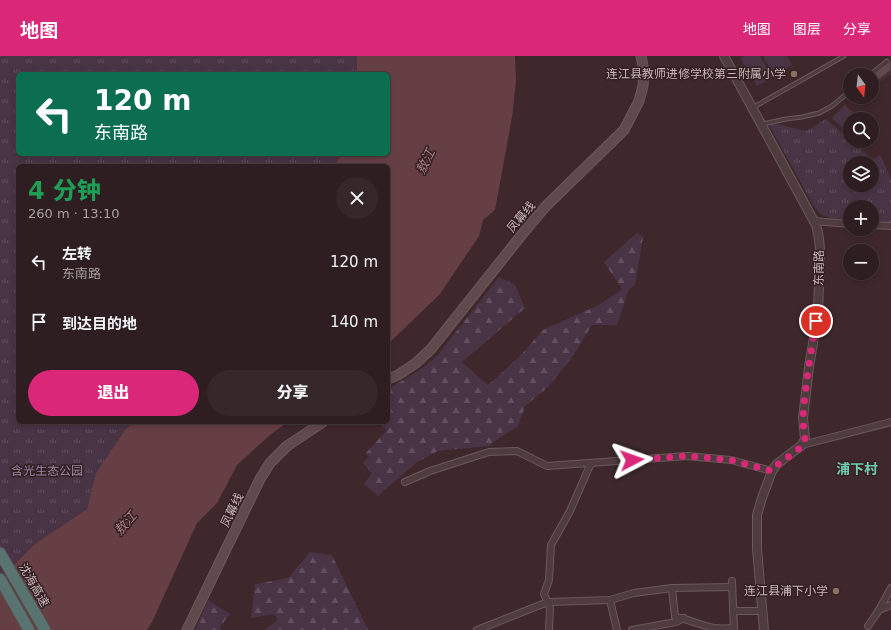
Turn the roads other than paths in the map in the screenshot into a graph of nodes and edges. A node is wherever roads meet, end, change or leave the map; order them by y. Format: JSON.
{"nodes":[{"id":1,"x":641,"y":56,"type":"edge"},
{"id":2,"x":724,"y":56,"type":"edge"},
{"id":3,"x":844,"y":56,"type":"edge"},
{"id":4,"x":887,"y":61,"type":"edge"},
{"id":5,"x":878,"y":68,"type":"edge"},
{"id":6,"x":843,"y":97,"type":"edge"},
{"id":7,"x":752,"y":108,"type":"junction"},
{"id":8,"x":761,"y":124,"type":"junction"},
{"id":9,"x":814,"y":221,"type":"junction"},
{"id":10,"x":843,"y":223,"type":"edge"},
{"id":11,"x":879,"y":225,"type":"edge"},
{"id":12,"x":891,"y":226,"type":"edge"},
{"id":13,"x":390,"y":378,"type":"edge"},
{"id":14,"x":891,"y":422,"type":"edge"},
{"id":15,"x":321,"y":424,"type":"edge"},
{"id":16,"x":802,"y":446,"type":"junction"},
{"id":17,"x":591,"y":463,"type":"junction"},
{"id":18,"x":772,"y":471,"type":"junction"},
{"id":19,"x":405,"y":482,"type":"dead end"},
{"id":20,"x":0,"y":553,"type":"edge"},
{"id":21,"x":0,"y":579,"type":"edge"},
{"id":22,"x":672,"y":588,"type":"junction"},
{"id":23,"x":891,"y":588,"type":"edge"},
{"id":24,"x":610,"y":600,"type":"junction"},
{"id":25,"x":548,"y":602,"type":"junction"},
{"id":26,"x":891,"y":606,"type":"edge"},
{"id":27,"x":878,"y":610,"type":"junction"},
{"id":28,"x":762,"y":611,"type":"junction"},
{"id":29,"x":733,"y":612,"type":"junction"},
{"id":30,"x":684,"y":618,"type":"junction"},
{"id":31,"x":868,"y":626,"type":"dead end"},
{"id":32,"x":734,"y":629,"type":"edge"},
{"id":33,"x":30,"y":630,"type":"edge"},
{"id":34,"x":44,"y":630,"type":"edge"},
{"id":35,"x":187,"y":630,"type":"edge"},
{"id":36,"x":478,"y":630,"type":"edge"},
{"id":37,"x":549,"y":630,"type":"edge"},
{"id":38,"x":618,"y":630,"type":"edge"},
{"id":39,"x":632,"y":630,"type":"edge"},
{"id":40,"x":764,"y":630,"type":"edge"}],
"edges":[{"from":1,"to":13,"type":"main road","name":"凤幕线"},
{"from":2,"to":7,"type":"street","name":"东南路"},
{"from":3,"to":7,"type":"lane"},
{"from":4,"to":5,"type":"lane"},
{"from":6,"to":8,"type":"lane"},
{"from":7,"to":8,"type":"street","name":"东南路"},
{"from":8,"to":9,"type":"street","name":"东南路"},
{"from":9,"to":10,"type":"street"},
{"from":9,"to":16,"type":"street","name":"东南路"},
{"from":11,"to":12,"type":"street"},
{"from":14,"to":16,"type":"street"},
{"from":15,"to":35,"type":"main road","name":"凤幕线"},
{"from":16,"to":18,"type":"street"},
{"from":17,"to":18,"type":"street"},
{"from":17,"to":19,"type":"street"},
{"from":17,"to":25,"type":"street"},
{"from":18,"to":28,"type":"street"},
{"from":20,"to":34,"type":"highway","name":"沈海高速"},
{"from":21,"to":33,"type":"highway"},
{"from":22,"to":24,"type":"street"},
{"from":22,"to":29,"type":"street"},
{"from":22,"to":30,"type":"street"},
{"from":23,"to":27,"type":"street"},
{"from":24,"to":25,"type":"street"},
{"from":24,"to":38,"type":"street"},
{"from":25,"to":36,"type":"street"},
{"from":25,"to":37,"type":"street"},
{"from":26,"to":27,"type":"street"},
{"from":27,"to":31,"type":"street"},
{"from":28,"to":29,"type":"street"},
{"from":28,"to":40,"type":"street"},
{"from":29,"to":32,"type":"street"},
{"from":30,"to":32,"type":"street"},
{"from":30,"to":39,"type":"street"}]}
